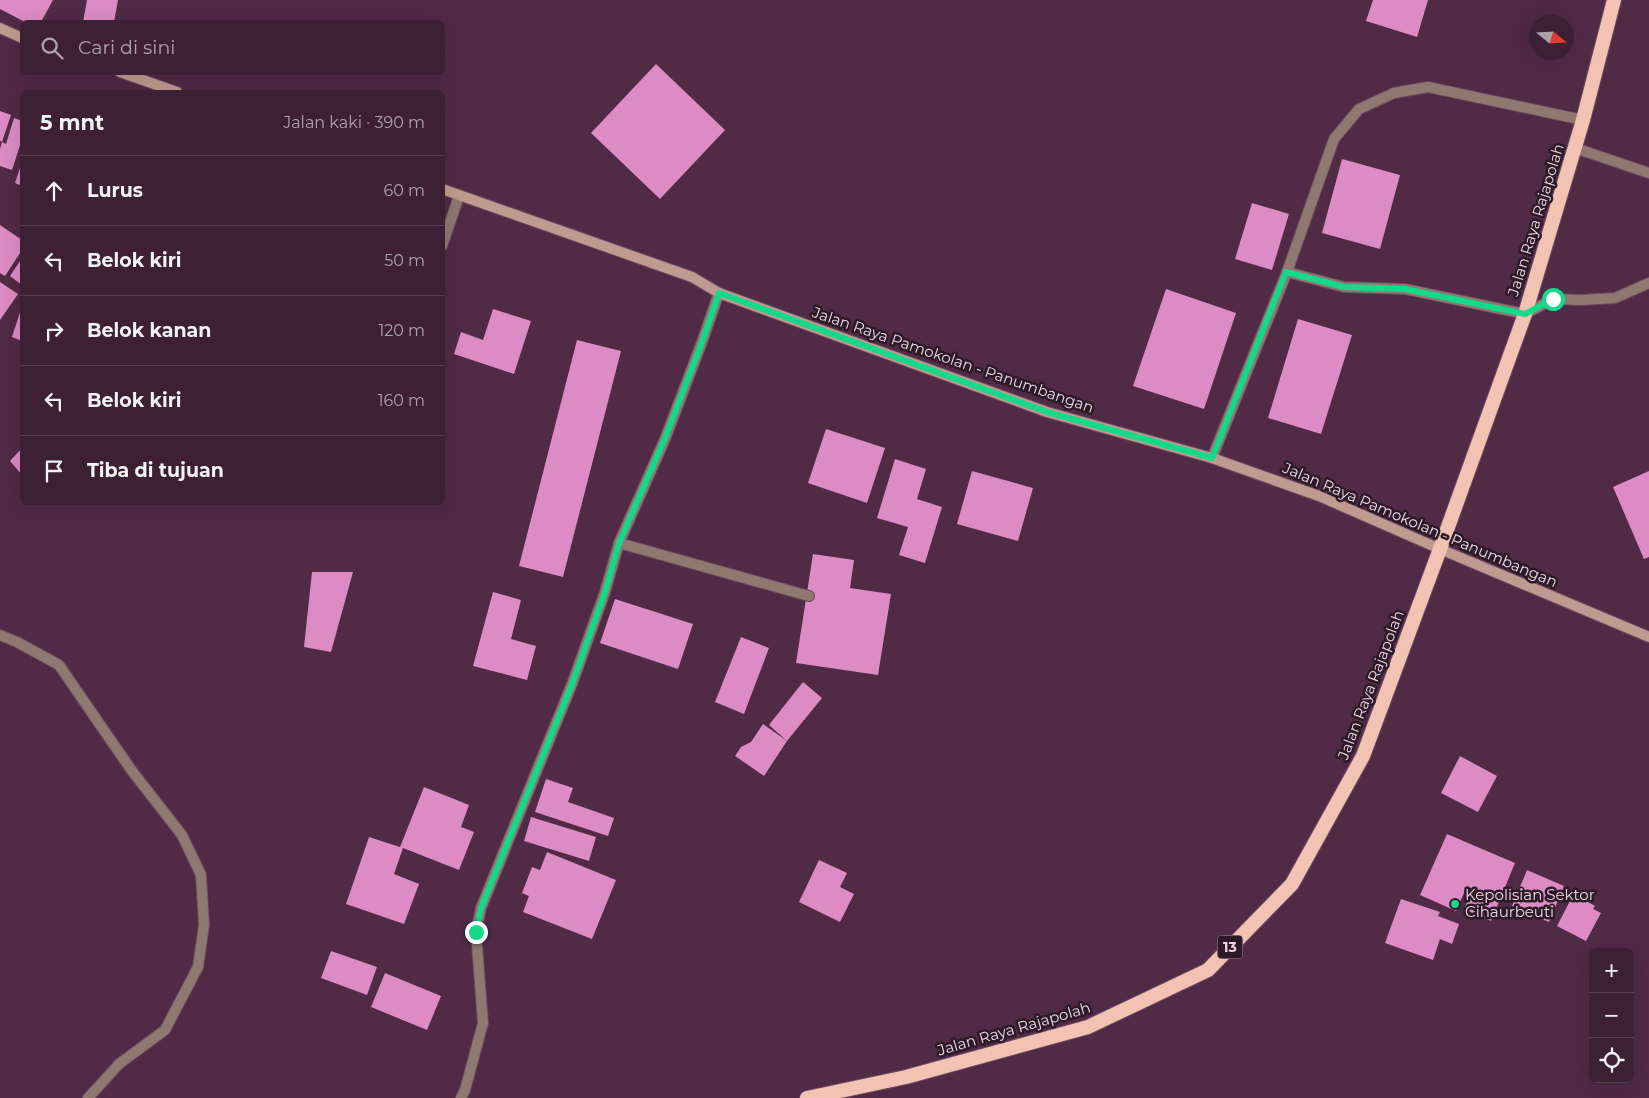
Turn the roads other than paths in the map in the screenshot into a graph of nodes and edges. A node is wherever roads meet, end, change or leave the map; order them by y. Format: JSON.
{"nodes":[{"id":1,"x":1614,"y":0,"type":"edge"},
{"id":2,"x":0,"y":28,"type":"edge"},
{"id":3,"x":20,"y":37,"type":"edge"},
{"id":4,"x":129,"y":75,"type":"edge"},
{"id":5,"x":171,"y":90,"type":"edge"},
{"id":6,"x":1583,"y":120,"type":"junction"},
{"id":7,"x":1575,"y":148,"type":"junction"},
{"id":8,"x":1649,"y":173,"type":"edge"},
{"id":9,"x":445,"y":191,"type":"edge"},
{"id":10,"x":459,"y":196,"type":"junction"},
{"id":11,"x":445,"y":237,"type":"edge"},
{"id":12,"x":1286,"y":272,"type":"junction"},
{"id":13,"x":1649,"y":283,"type":"edge"},
{"id":14,"x":719,"y":293,"type":"junction"},
{"id":15,"x":1525,"y":314,"type":"junction"},
{"id":16,"x":1212,"y":458,"type":"junction"},
{"id":17,"x":619,"y":543,"type":"junction"},
{"id":18,"x":1440,"y":549,"type":"junction"},
{"id":19,"x":809,"y":596,"type":"dead end"},
{"id":20,"x":0,"y":635,"type":"edge"},
{"id":21,"x":1649,"y":637,"type":"edge"},
{"id":22,"x":88,"y":1098,"type":"edge"},
{"id":23,"x":461,"y":1098,"type":"edge"},
{"id":24,"x":807,"y":1098,"type":"edge"}],
"edges":[{"from":1,"to":6,"type":"highway","name":"Jalan Raya Rajapolah","number":"13"},
{"from":2,"to":3,"type":"main road"},
{"from":4,"to":5,"type":"main road"},
{"from":6,"to":7,"type":"highway","name":"Jalan Raya Rajapolah","number":"13"},
{"from":6,"to":12,"type":"street"},
{"from":7,"to":8,"type":"street"},
{"from":7,"to":15,"type":"highway","name":"Jalan Raya Rajapolah","number":"13"},
{"from":9,"to":10,"type":"main road","name":"Jalan Raya Pamokolan - Panumbangan"},
{"from":10,"to":11,"type":"street"},
{"from":10,"to":14,"type":"main road","name":"Jalan Raya Pamokolan - Panumbangan"},
{"from":12,"to":15,"type":"street"},
{"from":12,"to":16,"type":"street"},
{"from":13,"to":15,"type":"street"},
{"from":14,"to":16,"type":"main road","name":"Jalan Raya Pamokolan - Panumbangan"},
{"from":14,"to":17,"type":"street"},
{"from":15,"to":18,"type":"highway","name":"Jalan Raya Rajapolah","number":"13"},
{"from":16,"to":18,"type":"main road","name":"Jalan Raya Pamokolan - Panumbangan"},
{"from":17,"to":19,"type":"street"},
{"from":17,"to":23,"type":"street"},
{"from":18,"to":21,"type":"main road","name":"Jalan Raya Pamokolan - Panumbangan"},
{"from":18,"to":24,"type":"highway","name":"Jalan Raya Rajapolah","number":"13"},
{"from":20,"to":22,"type":"street"}]}
